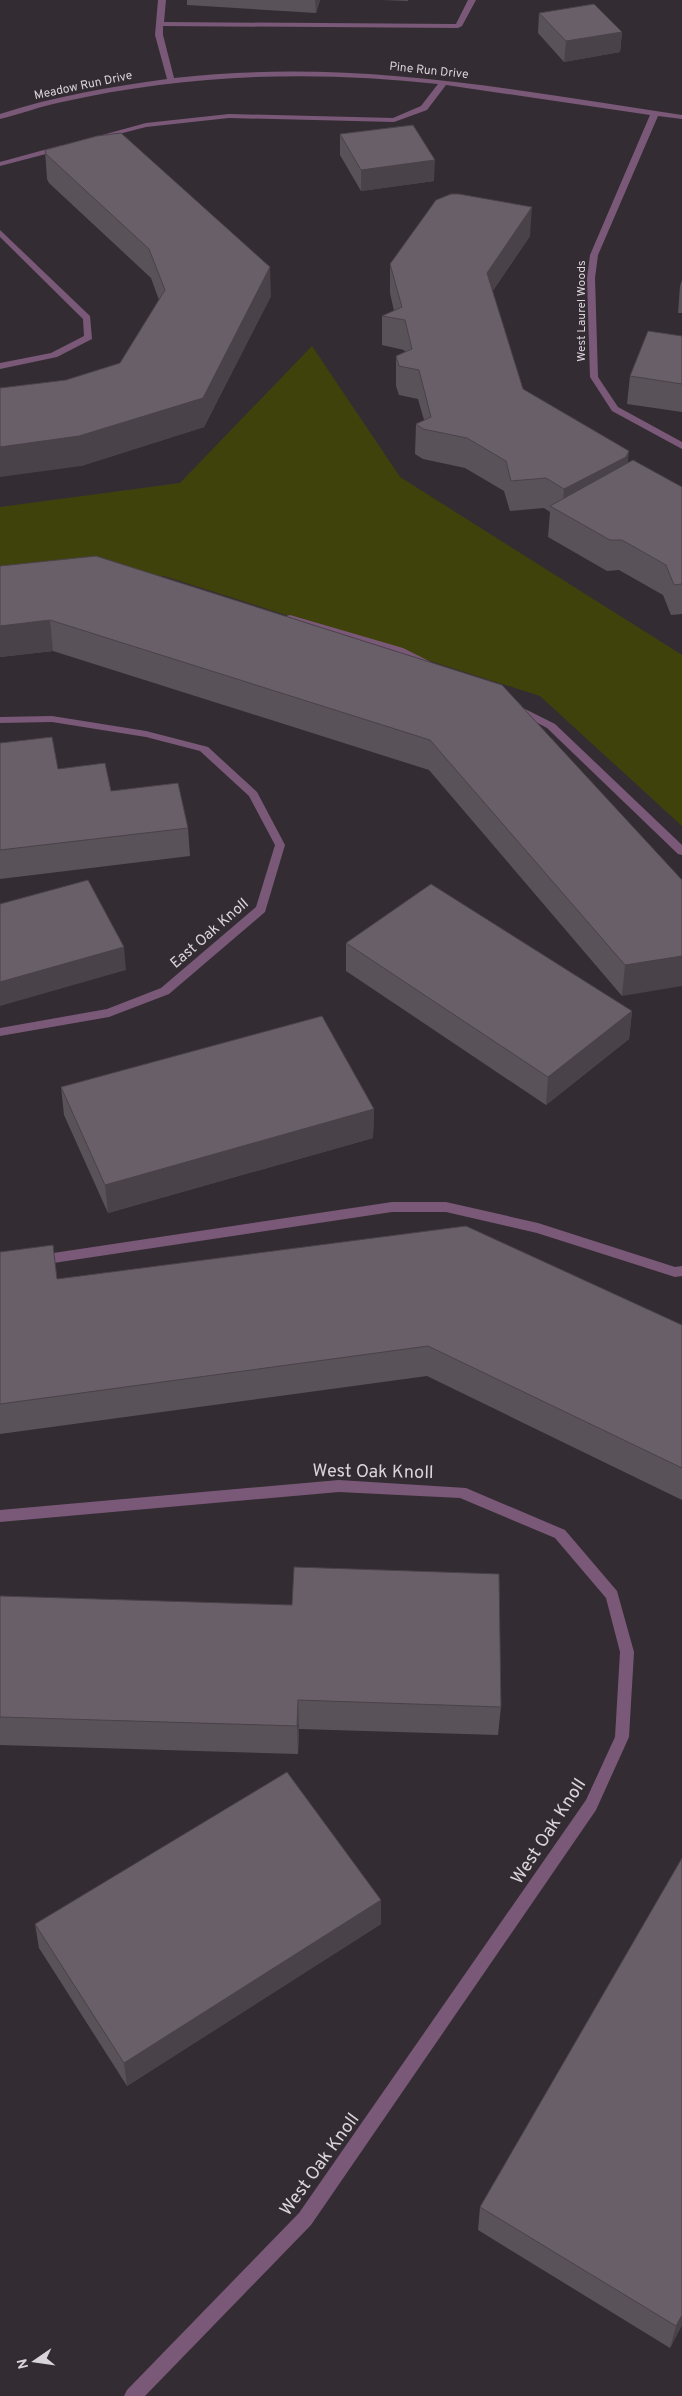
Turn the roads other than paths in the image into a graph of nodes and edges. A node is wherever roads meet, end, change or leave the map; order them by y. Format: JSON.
{"nodes":[{"id":1,"x":162,"y":0,"type":"edge"},
{"id":2,"x":472,"y":0,"type":"edge"},
{"id":3,"x":160,"y":24,"type":"junction"},
{"id":4,"x":171,"y":80,"type":"junction"},
{"id":5,"x":443,"y":83,"type":"junction"},
{"id":6,"x":655,"y":113,"type":"junction"},
{"id":7,"x":0,"y":117,"type":"edge"},
{"id":8,"x":682,"y":117,"type":"edge"},
{"id":9,"x":82,"y":141,"type":"edge"},
{"id":10,"x":73,"y":144,"type":"edge"},
{"id":11,"x":0,"y":164,"type":"edge"},
{"id":12,"x":0,"y":232,"type":"edge"},
{"id":13,"x":0,"y":366,"type":"edge"},
{"id":14,"x":682,"y":446,"type":"edge"},
{"id":15,"x":276,"y":614,"type":"edge"},
{"id":16,"x":439,"y":668,"type":"edge"},
{"id":17,"x":507,"y":703,"type":"edge"},
{"id":18,"x":0,"y":720,"type":"edge"},
{"id":19,"x":682,"y":851,"type":"edge"},
{"id":20,"x":0,"y":1032,"type":"edge"},
{"id":21,"x":29,"y":1261,"type":"edge"},
{"id":22,"x":682,"y":1271,"type":"edge"},
{"id":23,"x":0,"y":1516,"type":"edge"},
{"id":24,"x":133,"y":2396,"type":"edge"}],
"edges":[{"from":1,"to":3,"type":"street"},
{"from":2,"to":3,"type":"street"},
{"from":3,"to":4,"type":"street"},
{"from":4,"to":5,"type":"street","name":"Pine Run Drive"},
{"from":4,"to":7,"type":"street","name":"Meadow Run Drive"},
{"from":5,"to":6,"type":"street","name":"Pine Run Drive"},
{"from":5,"to":9,"type":"street"},
{"from":6,"to":8,"type":"street","name":"Pine Run Drive"},
{"from":6,"to":14,"type":"street","name":"West Laurel Woods"},
{"from":10,"to":11,"type":"street"},
{"from":12,"to":13,"type":"street"},
{"from":15,"to":16,"type":"street"},
{"from":17,"to":19,"type":"street"},
{"from":18,"to":20,"type":"street","name":"East Oak Knoll"},
{"from":21,"to":22,"type":"street"},
{"from":23,"to":24,"type":"street","name":"West Oak Knoll"}]}
